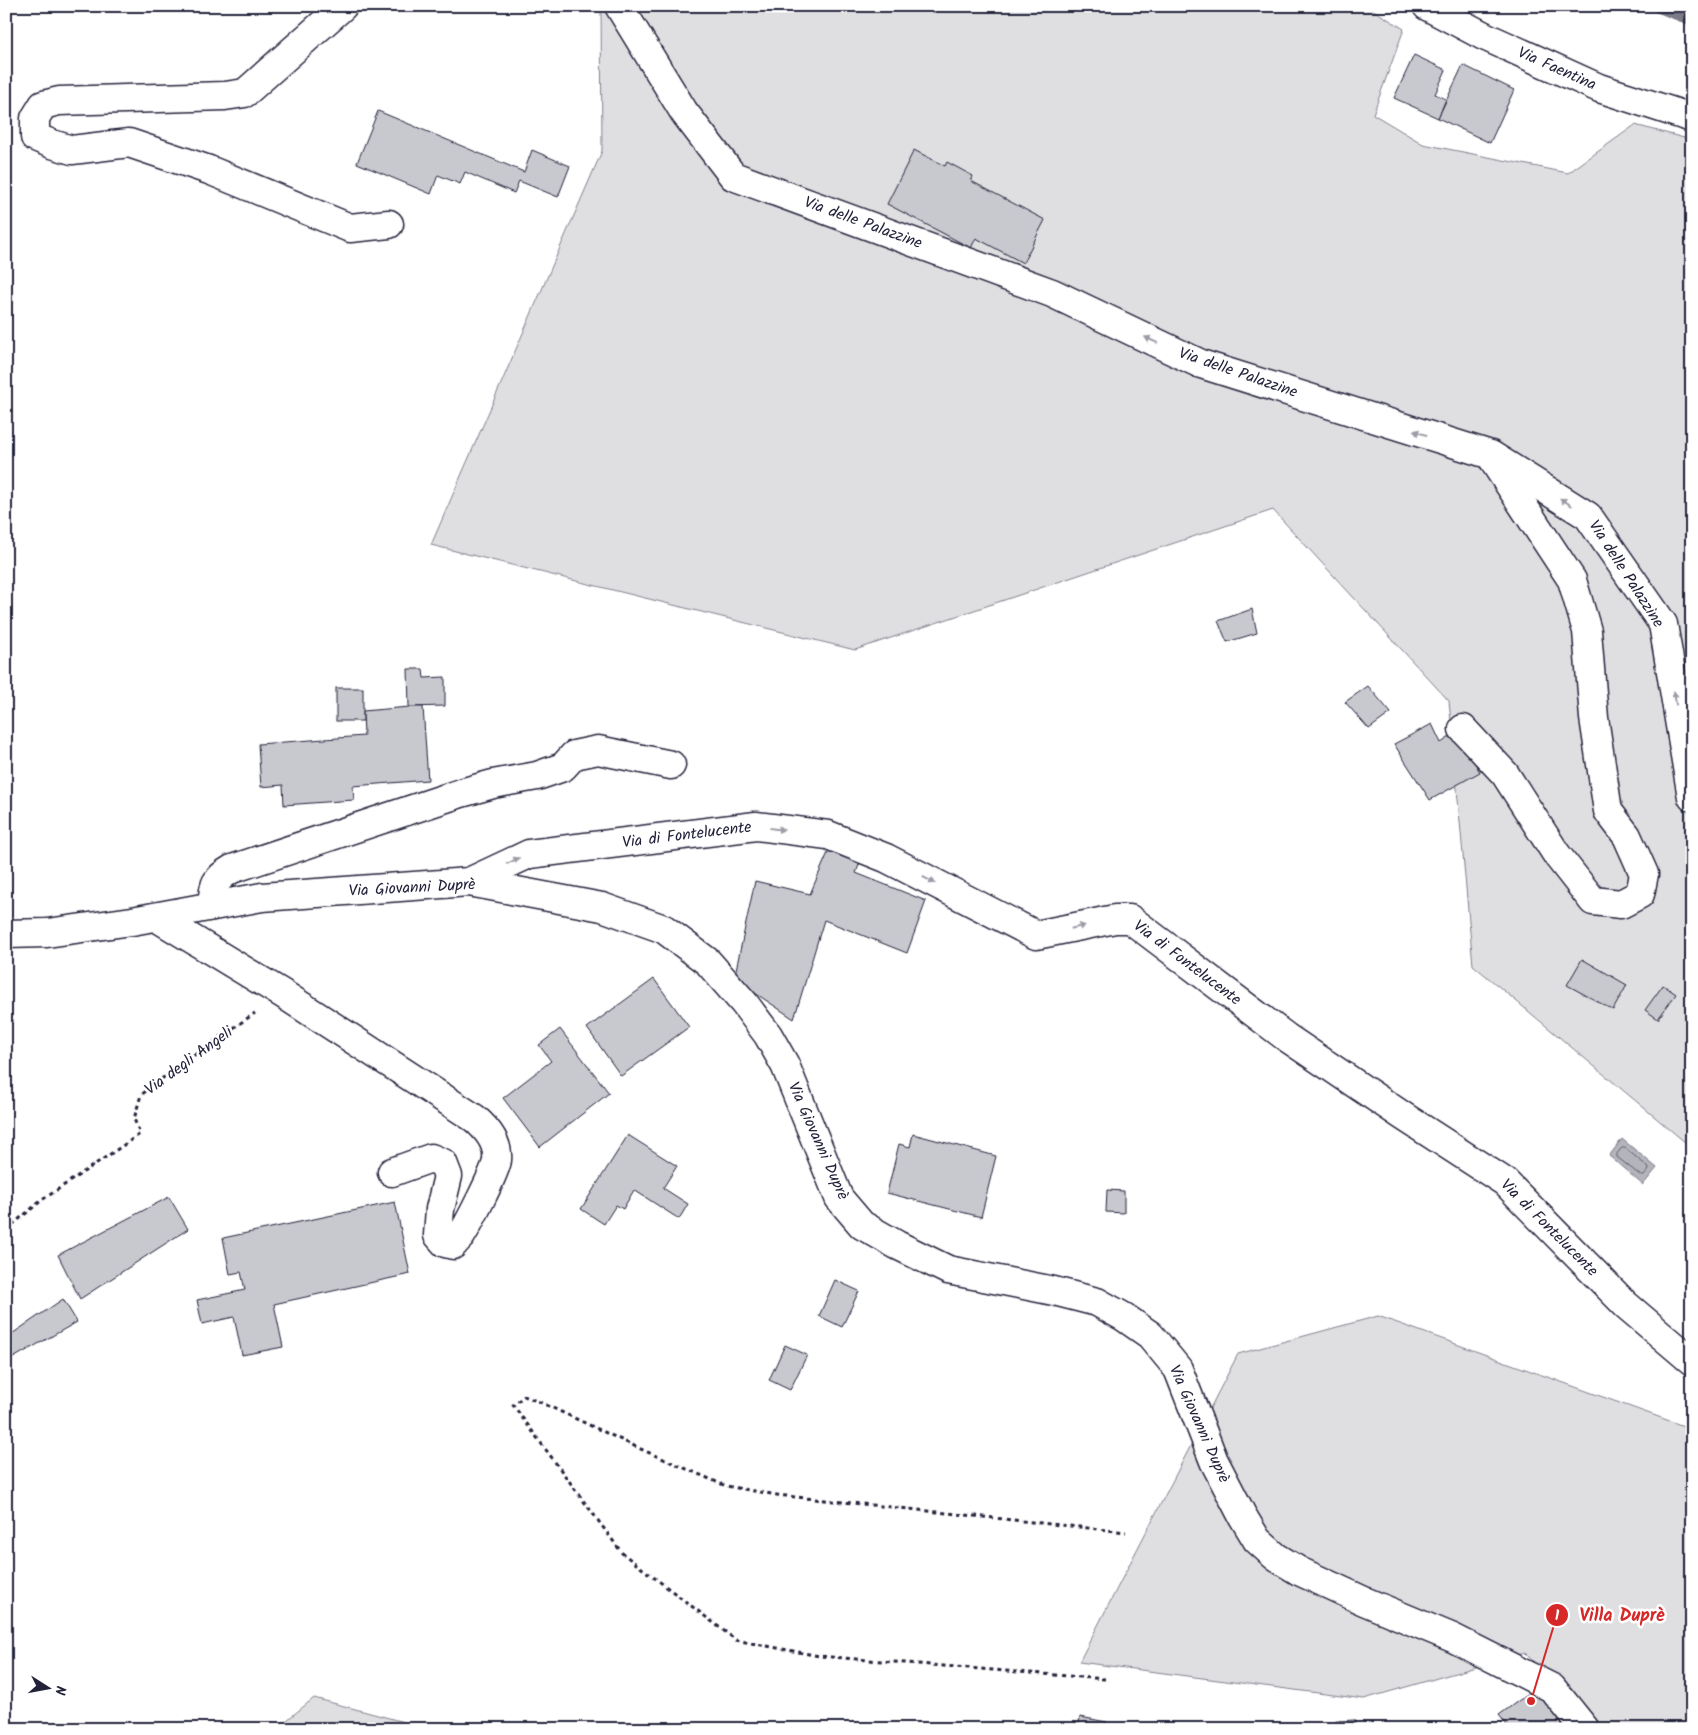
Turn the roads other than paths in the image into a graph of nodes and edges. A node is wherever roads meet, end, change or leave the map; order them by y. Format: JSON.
{"nodes":[{"id":1,"x":343,"y":6,"type":"edge"},
{"id":2,"x":619,"y":6,"type":"edge"},
{"id":3,"x":1427,"y":6,"type":"edge"},
{"id":4,"x":1692,"y":118,"type":"edge"},
{"id":5,"x":389,"y":224,"type":"dead end"},
{"id":6,"x":1491,"y":455,"type":"junction"},
{"id":7,"x":1463,"y":729,"type":"dead end"},
{"id":8,"x":671,"y":765,"type":"dead end"},
{"id":9,"x":1692,"y":798,"type":"edge"},
{"id":10,"x":469,"y":882,"type":"junction"},
{"id":11,"x":212,"y":906,"type":"junction"},
{"id":12,"x":156,"y":917,"type":"junction"},
{"id":13,"x":6,"y":934,"type":"edge"},
{"id":14,"x":392,"y":1172,"type":"dead end"},
{"id":15,"x":1692,"y":1361,"type":"edge"},
{"id":16,"x":1585,"y":1729,"type":"edge"}],
"edges":[{"from":1,"to":5,"type":"street"},
{"from":6,"to":2,"type":"street","name":"Via delle Palazzine","one_way":true},
{"from":3,"to":4,"type":"street","name":"Via Faentina"},
{"from":6,"to":7,"type":"street"},
{"from":9,"to":6,"type":"street","name":"Via delle Palazzine","one_way":true},
{"from":8,"to":11,"type":"street"},
{"from":10,"to":11,"type":"street","name":"Via Giovanni Duprè"},
{"from":10,"to":15,"type":"street","name":"Via di Fontelucente","one_way":true},
{"from":10,"to":16,"type":"street","name":"Via Giovanni Duprè"},
{"from":11,"to":12,"type":"street","name":"Via Giovanni Duprè"},
{"from":12,"to":13,"type":"street","name":"Via Giovanni Duprè"},
{"from":12,"to":14,"type":"street"}]}
